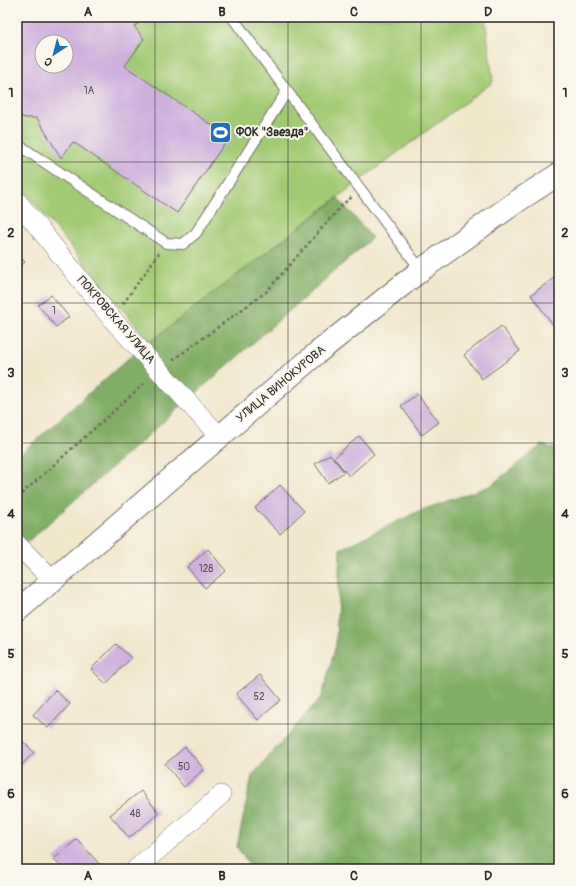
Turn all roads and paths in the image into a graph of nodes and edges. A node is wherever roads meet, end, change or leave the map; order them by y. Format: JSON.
{"nodes":[{"id":1,"x":232,"y":17,"type":"edge"},
{"id":2,"x":287,"y":91,"type":"junction"},
{"id":3,"x":17,"y":144,"type":"edge"},
{"id":4,"x":559,"y":174,"type":"edge"},
{"id":5,"x":360,"y":190,"type":"junction"},
{"id":6,"x":17,"y":201,"type":"edge"},
{"id":7,"x":166,"y":243,"type":"junction"},
{"id":8,"x":421,"y":270,"type":"junction"},
{"id":9,"x":112,"y":319,"type":"junction"},
{"id":10,"x":159,"y":370,"type":"junction"},
{"id":11,"x":219,"y":436,"type":"junction"},
{"id":12,"x":17,"y":498,"type":"edge"},
{"id":13,"x":17,"y":544,"type":"edge"},
{"id":14,"x":52,"y":580,"type":"junction"},
{"id":15,"x":17,"y":611,"type":"edge"},
{"id":16,"x":221,"y":794,"type":"dead end"},
{"id":17,"x":136,"y":869,"type":"edge"}],
"edges":[{"from":1,"to":2,"type":"lane"},
{"from":2,"to":5,"type":"lane"},
{"from":2,"to":7,"type":"lane"},
{"from":3,"to":7,"type":"lane"},
{"from":4,"to":8,"type":"main road","name":"УЛИЦА ВИНОКУРОВА"},
{"from":5,"to":8,"type":"lane"},
{"from":5,"to":10,"type":"path"},
{"from":6,"to":9,"type":"street","name":"ПОКРОВСКАЯ УЛИЦА"},
{"from":7,"to":9,"type":"path"},
{"from":8,"to":11,"type":"main road","name":"УЛИЦА ВИНОКУРОВА"},
{"from":9,"to":10,"type":"street","name":"ПОКРОВСКАЯ УЛИЦА"},
{"from":10,"to":11,"type":"street","name":"ПОКРОВСКАЯ УЛИЦА"},
{"from":10,"to":12,"type":"path"},
{"from":11,"to":14,"type":"main road","name":"УЛИЦА ВИНОКУРОВА"},
{"from":13,"to":14,"type":"street"},
{"from":14,"to":15,"type":"main road","name":"УЛИЦА ВИНОКУРОВА"},
{"from":16,"to":17,"type":"street"}]}
